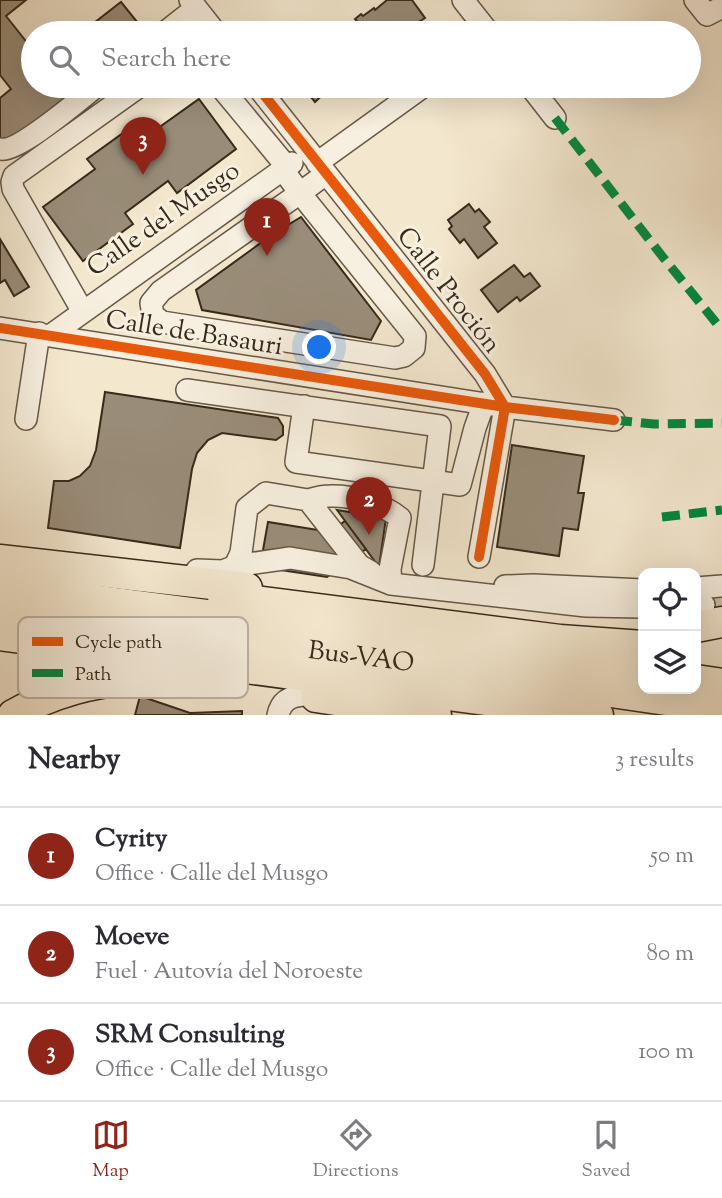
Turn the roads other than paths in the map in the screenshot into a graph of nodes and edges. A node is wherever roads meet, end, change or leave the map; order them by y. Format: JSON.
{"nodes":[{"id":1,"x":463,"y":0,"type":"edge"},
{"id":2,"x":193,"y":4,"type":"edge"},
{"id":3,"x":176,"y":21,"type":"edge"},
{"id":4,"x":206,"y":21,"type":"edge"},
{"id":5,"x":480,"y":21,"type":"edge"},
{"id":6,"x":81,"y":98,"type":"edge"},
{"id":7,"x":123,"y":98,"type":"edge"},
{"id":8,"x":229,"y":98,"type":"edge"},
{"id":9,"x":266,"y":98,"type":"edge"},
{"id":10,"x":407,"y":98,"type":"edge"},
{"id":11,"x":539,"y":98,"type":"edge"},
{"id":12,"x":555,"y":118,"type":"dead end"},
{"id":13,"x":0,"y":149,"type":"edge"},
{"id":14,"x":317,"y":163,"type":"junction"},
{"id":15,"x":285,"y":169,"type":"junction"},
{"id":16,"x":300,"y":193,"type":"junction"},
{"id":17,"x":83,"y":312,"type":"junction"},
{"id":18,"x":0,"y":328,"type":"edge"},
{"id":19,"x":45,"y":334,"type":"junction"},
{"id":20,"x":187,"y":390,"type":"dead end"},
{"id":21,"x":495,"y":405,"type":"junction"},
{"id":22,"x":304,"y":406,"type":"junction"},
{"id":23,"x":26,"y":419,"type":"dead end"},
{"id":24,"x":614,"y":420,"type":"dead end"},
{"id":25,"x":405,"y":477,"type":"junction"},
{"id":26,"x":434,"y":482,"type":"junction"},
{"id":27,"x":308,"y":499,"type":"junction"},
{"id":28,"x":400,"y":518,"type":"junction"},
{"id":29,"x":479,"y":557,"type":"dead end"},
{"id":30,"x":0,"y":559,"type":"edge"},
{"id":31,"x":423,"y":565,"type":"dead end"},
{"id":32,"x":235,"y":566,"type":"junction"},
{"id":33,"x":0,"y":572,"type":"edge"},
{"id":34,"x":391,"y":584,"type":"junction"},
{"id":35,"x":722,"y":586,"type":"tunnel mouth"},
{"id":36,"x":0,"y":588,"type":"edge"},
{"id":37,"x":454,"y":590,"type":"junction"},
{"id":38,"x":638,"y":590,"type":"edge"},
{"id":39,"x":638,"y":607,"type":"edge"},
{"id":40,"x":703,"y":609,"type":"edge"},
{"id":41,"x":0,"y":611,"type":"edge"},
{"id":42,"x":47,"y":617,"type":"edge"},
{"id":43,"x":222,"y":617,"type":"edge"},
{"id":44,"x":248,"y":620,"type":"edge"},
{"id":45,"x":638,"y":634,"type":"edge"},
{"id":46,"x":0,"y":635,"type":"edge"},
{"id":47,"x":18,"y":637,"type":"edge"},
{"id":48,"x":248,"y":643,"type":"edge"},
{"id":49,"x":722,"y":644,"type":"edge"},
{"id":50,"x":638,"y":646,"type":"edge"},
{"id":51,"x":701,"y":646,"type":"edge"},
{"id":52,"x":248,"y":668,"type":"edge"},
{"id":53,"x":638,"y":671,"type":"edge"},
{"id":54,"x":701,"y":681,"type":"edge"},
{"id":55,"x":722,"y":684,"type":"edge"},
{"id":56,"x":248,"y":688,"type":"edge"},
{"id":57,"x":304,"y":695,"type":"junction"},
{"id":58,"x":45,"y":698,"type":"edge"},
{"id":59,"x":722,"y":708,"type":"edge"},
{"id":60,"x":13,"y":715,"type":"edge"},
{"id":61,"x":278,"y":715,"type":"edge"},
{"id":62,"x":436,"y":715,"type":"edge"},
{"id":63,"x":598,"y":715,"type":"edge"}],
"edges":[{"from":1,"to":5,"type":"street"},
{"from":2,"to":3,"type":"street"},
{"from":2,"to":4,"type":"street"},
{"from":6,"to":13,"type":"street"},
{"from":7,"to":17,"type":"street"},
{"from":8,"to":15,"type":"street"},
{"from":9,"to":14,"type":"street","name":"Calle Proción"},
{"from":10,"to":14,"type":"street"},
{"from":11,"to":12,"type":"street"},
{"from":14,"to":15,"type":"street","name":"Calle del Musgo"},
{"from":14,"to":16,"type":"street"},
{"from":14,"to":21,"type":"street","name":"Calle Proción"},
{"from":15,"to":16,"type":"street"},
{"from":15,"to":17,"type":"street","name":"Calle del Musgo"},
{"from":16,"to":16,"type":"street"},
{"from":17,"to":19,"type":"street","name":"Calle del Musgo"},
{"from":18,"to":19,"type":"street","name":"Calle de Basauri"},
{"from":19,"to":21,"type":"street","name":"Calle de Basauri"},
{"from":19,"to":23,"type":"street"},
{"from":20,"to":22,"type":"street"},
{"from":21,"to":24,"type":"street","name":"Calle de Basauri"},
{"from":21,"to":26,"type":"street"},
{"from":21,"to":29,"type":"street"},
{"from":22,"to":25,"type":"street"},
{"from":22,"to":26,"type":"street"},
{"from":25,"to":26,"type":"street"},
{"from":25,"to":28,"type":"street"},
{"from":26,"to":31,"type":"street"},
{"from":27,"to":28,"type":"street"},
{"from":27,"to":32,"type":"street"},
{"from":27,"to":34,"type":"street"},
{"from":28,"to":34,"type":"street"},
{"from":30,"to":32,"type":"street"},
{"from":30,"to":45,"type":"highway"},
{"from":32,"to":34,"type":"street"},
{"from":33,"to":50,"type":"highway"},
{"from":34,"to":37,"type":"street"},
{"from":35,"to":40,"type":"street"},
{"from":36,"to":43,"type":"highway"},
{"from":37,"to":38,"type":"street"},
{"from":37,"to":39,"type":"street"},
{"from":41,"to":42,"type":"highway","name":"Bus-VAO"},
{"from":44,"to":53,"type":"highway"},
{"from":46,"to":47,"type":"highway"},
{"from":48,"to":59,"type":"highway","name":"Bus-VAO"},
{"from":49,"to":51,"type":"highway"},
{"from":52,"to":63,"type":"highway"},
{"from":54,"to":55,"type":"highway"},
{"from":56,"to":57,"type":"highway"},
{"from":57,"to":61,"type":"street"},
{"from":57,"to":62,"type":"highway"},
{"from":58,"to":60,"type":"highway"}]}
